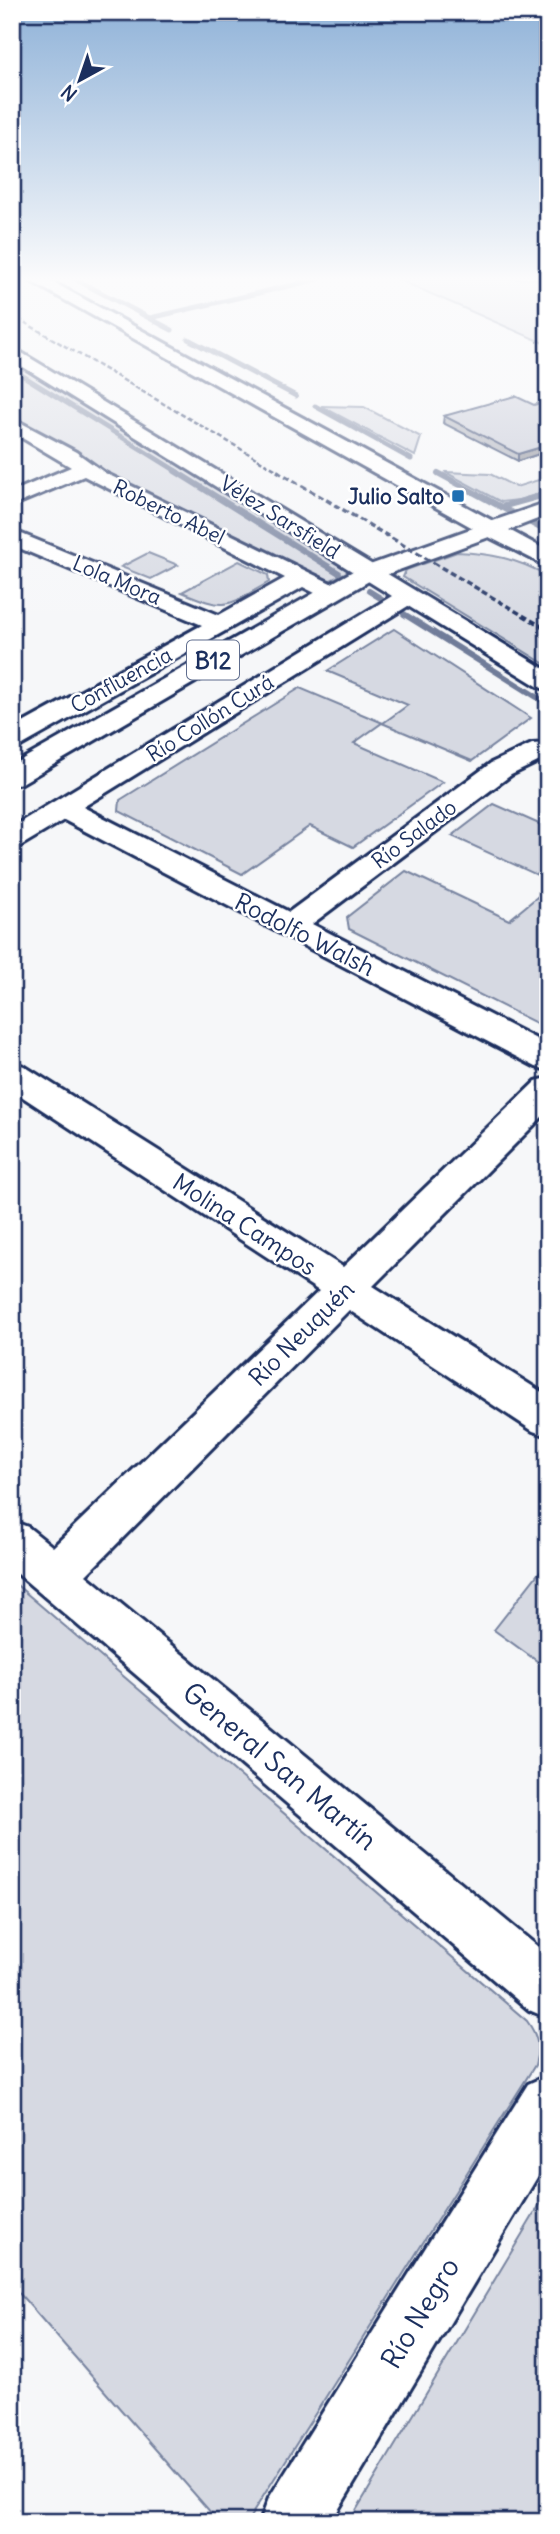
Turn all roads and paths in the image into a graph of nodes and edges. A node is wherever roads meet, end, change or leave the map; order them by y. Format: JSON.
{"nodes":[{"id":1,"x":85,"y":397,"type":"edge"},
{"id":2,"x":252,"y":397,"type":"edge"},
{"id":3,"x":12,"y":424,"type":"edge"},
{"id":4,"x":85,"y":468,"type":"junction"},
{"id":5,"x":12,"y":500,"type":"edge"},
{"id":6,"x":548,"y":509,"type":"edge"},
{"id":7,"x":490,"y":528,"type":"junction"},
{"id":8,"x":12,"y":537,"type":"edge"},
{"id":9,"x":548,"y":560,"type":"edge"},
{"id":10,"x":369,"y":572,"type":"junction"},
{"id":11,"x":303,"y":578,"type":"junction"},
{"id":12,"x":331,"y":592,"type":"junction"},
{"id":13,"x":408,"y":596,"type":"junction"},
{"id":14,"x":221,"y":624,"type":"junction"},
{"id":15,"x":548,"y":682,"type":"edge"},
{"id":16,"x":17,"y":733,"type":"edge"},
{"id":17,"x":542,"y":750,"type":"dead end"},
{"id":18,"x":12,"y":777,"type":"edge"},
{"id":19,"x":63,"y":808,"type":"junction"},
{"id":20,"x":12,"y":839,"type":"edge"},
{"id":21,"x":290,"y":926,"type":"junction"},
{"id":22,"x":548,"y":1059,"type":"edge"},
{"id":23,"x":12,"y":1074,"type":"edge"},
{"id":24,"x":548,"y":1090,"type":"edge"},
{"id":25,"x":346,"y":1289,"type":"junction"},
{"id":26,"x":548,"y":1418,"type":"edge"},
{"id":27,"x":12,"y":1541,"type":"edge"},
{"id":28,"x":54,"y":1576,"type":"junction"},
{"id":29,"x":548,"y":1991,"type":"edge"},
{"id":30,"x":548,"y":2104,"type":"edge"},
{"id":31,"x":293,"y":2522,"type":"edge"}],
"edges":[{"from":1,"to":10,"type":"street","name":"Vélez Sarsfield"},
{"from":2,"to":7,"type":"street"},
{"from":3,"to":4,"type":"street","name":"Roberto Abel"},
{"from":4,"to":5,"type":"street"},
{"from":4,"to":11,"type":"street","name":"Roberto Abel"},
{"from":6,"to":7,"type":"street"},
{"from":7,"to":9,"type":"street"},
{"from":7,"to":10,"type":"street","number":"B12"},
{"from":8,"to":14,"type":"street","name":"Lola Mora"},
{"from":10,"to":12,"type":"street","number":"B12"},
{"from":10,"to":13,"type":"street","name":"Vélez Sarsfield"},
{"from":11,"to":12,"type":"street","name":"Roberto Abel"},
{"from":11,"to":14,"type":"street","name":"Confluencia"},
{"from":12,"to":18,"type":"street","number":"B12"},
{"from":13,"to":15,"type":"street","name":"Vélez Sarsfield"},
{"from":13,"to":19,"type":"street","name":"Río Collón Curá"},
{"from":14,"to":16,"type":"street","name":"Confluencia"},
{"from":17,"to":21,"type":"street","name":"Río Salado"},
{"from":19,"to":20,"type":"street","name":"Río Collón Curá"},
{"from":19,"to":21,"type":"street","name":"Rodolfo Walsh"},
{"from":21,"to":22,"type":"street","name":"Rodolfo Walsh"},
{"from":23,"to":25,"type":"street","name":"Molina Campos"},
{"from":24,"to":25,"type":"street","name":"Río Neuquén"},
{"from":25,"to":26,"type":"street","name":"Molina Campos"},
{"from":25,"to":28,"type":"street","name":"Río Neuquén"},
{"from":27,"to":28,"type":"street","name":"General San Martín"},
{"from":28,"to":29,"type":"street","name":"General San Martín"},
{"from":30,"to":31,"type":"street","name":"Río Negro"}]}
